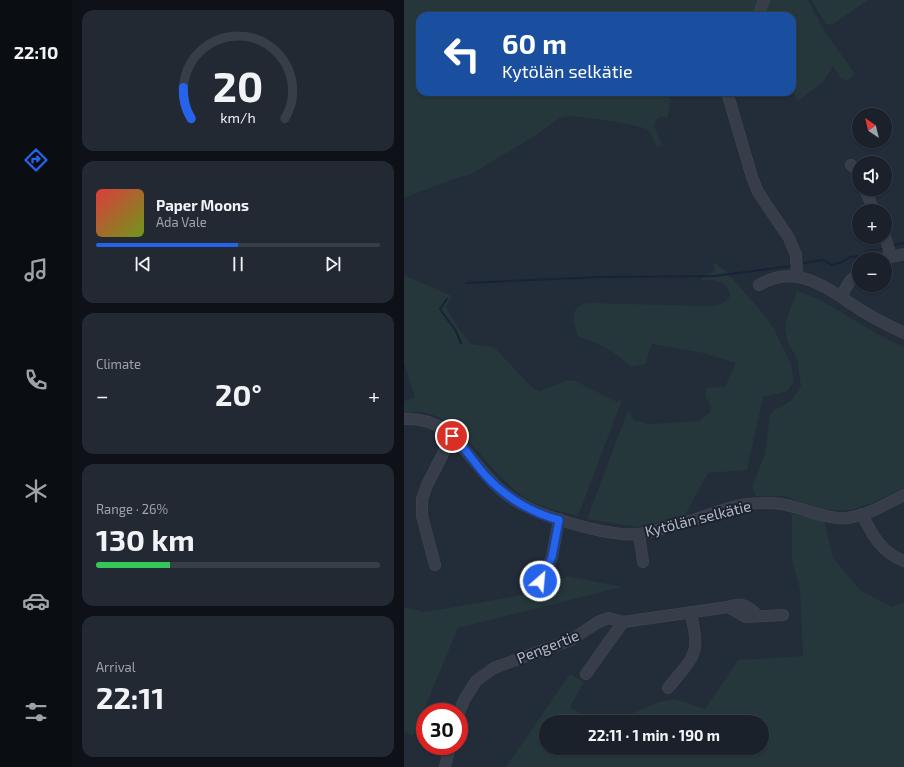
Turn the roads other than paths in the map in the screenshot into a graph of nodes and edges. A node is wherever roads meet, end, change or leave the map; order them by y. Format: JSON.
{"nodes":[{"id":1,"x":764,"y":0,"type":"edge"},
{"id":2,"x":760,"y":12,"type":"edge"},
{"id":3,"x":728,"y":96,"type":"edge"},
{"id":4,"x":904,"y":254,"type":"edge"},
{"id":5,"x":892,"y":257,"type":"edge"},
{"id":6,"x":797,"y":277,"type":"junction"},
{"id":7,"x":852,"y":279,"type":"edge"},
{"id":8,"x":759,"y":285,"type":"dead end"},
{"id":9,"x":841,"y":296,"type":"junction"},
{"id":10,"x":904,"y":333,"type":"edge"},
{"id":11,"x":404,"y":419,"type":"edge"},
{"id":12,"x":452,"y":436,"type":"junction"},
{"id":13,"x":904,"y":495,"type":"edge"},
{"id":14,"x":862,"y":514,"type":"junction"},
{"id":15,"x":559,"y":520,"type":"junction"},
{"id":16,"x":639,"y":534,"type":"junction"},
{"id":17,"x":904,"y":561,"type":"edge"},
{"id":18,"x":643,"y":562,"type":"dead end"},
{"id":19,"x":435,"y":566,"type":"dead end"},
{"id":20,"x":540,"y":581,"type":"dead end"},
{"id":21,"x":690,"y":612,"type":"junction"},
{"id":22,"x":783,"y":615,"type":"dead end"},
{"id":23,"x":623,"y":622,"type":"junction"},
{"id":24,"x":586,"y":674,"type":"dead end"},
{"id":25,"x":668,"y":688,"type":"dead end"},
{"id":26,"x":463,"y":703,"type":"edge"},
{"id":27,"x":448,"y":755,"type":"edge"},
{"id":28,"x":445,"y":767,"type":"edge"}],
"edges":[{"from":1,"to":2,"type":"street"},
{"from":3,"to":6,"type":"street"},
{"from":4,"to":5,"type":"street"},
{"from":6,"to":8,"type":"street"},
{"from":6,"to":9,"type":"street"},
{"from":7,"to":9,"type":"street"},
{"from":9,"to":10,"type":"street"},
{"from":11,"to":12,"type":"street","name":"Kytölän selkätie"},
{"from":12,"to":15,"type":"street","name":"Kytölän selkätie"},
{"from":12,"to":19,"type":"street"},
{"from":13,"to":14,"type":"street","name":"Kytölän selkätie"},
{"from":14,"to":16,"type":"street","name":"Kytölän selkätie"},
{"from":14,"to":17,"type":"street"},
{"from":15,"to":16,"type":"street","name":"Kytölän selkätie"},
{"from":15,"to":20,"type":"street"},
{"from":16,"to":18,"type":"street"},
{"from":21,"to":22,"type":"street","name":"Pengertie"},
{"from":21,"to":23,"type":"street","name":"Pengertie"},
{"from":21,"to":25,"type":"street"},
{"from":23,"to":24,"type":"street"},
{"from":23,"to":26,"type":"street","name":"Pengertie"},
{"from":27,"to":28,"type":"street"}]}
